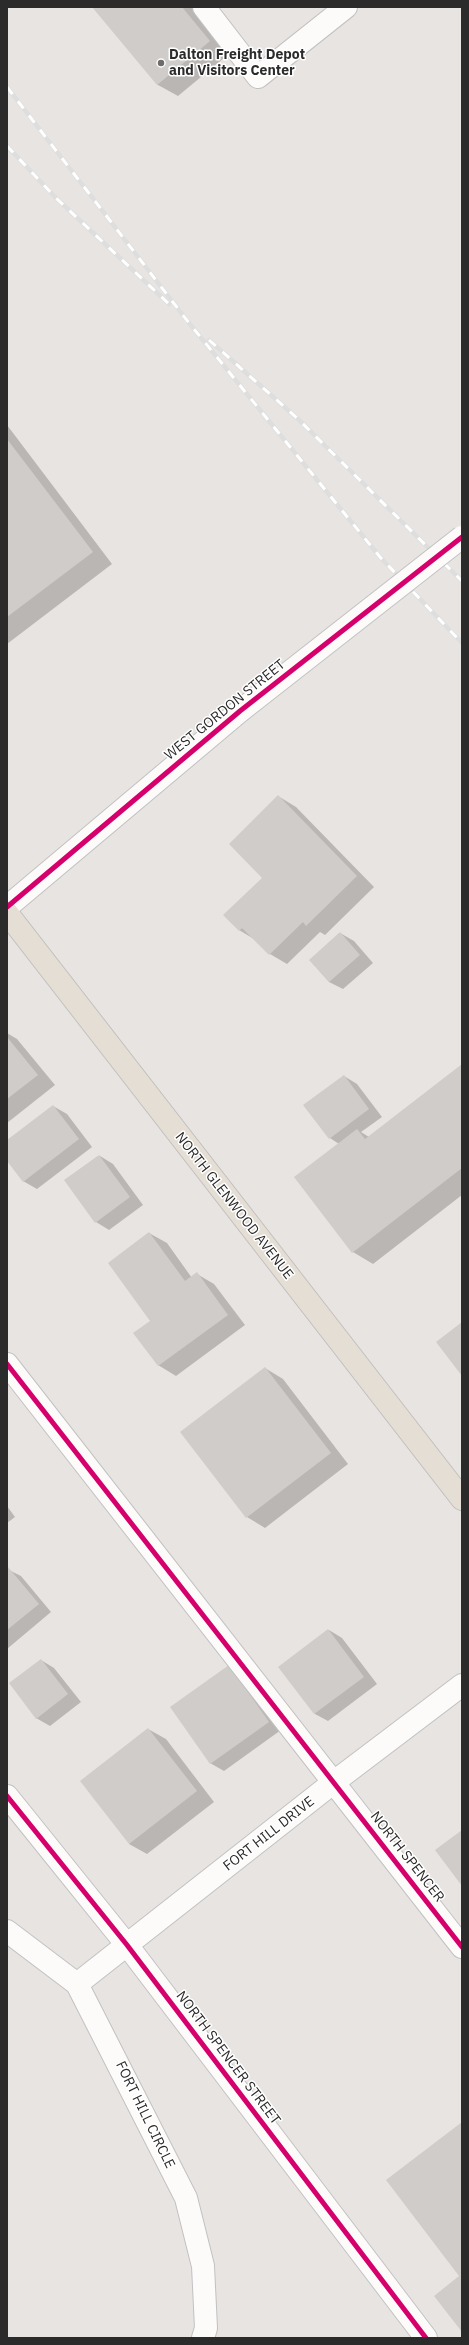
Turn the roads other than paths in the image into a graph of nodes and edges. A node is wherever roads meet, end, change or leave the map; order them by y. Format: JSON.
{"nodes":[{"id":1,"x":204,"y":7,"type":"edge"},
{"id":2,"x":346,"y":7,"type":"edge"},
{"id":3,"x":462,"y":537,"type":"edge"},
{"id":4,"x":7,"y":906,"type":"edge"},
{"id":5,"x":7,"y":913,"type":"edge"},
{"id":6,"x":7,"y":1364,"type":"edge"},
{"id":7,"x":462,"y":1499,"type":"edge"},
{"id":8,"x":462,"y":1685,"type":"edge"},
{"id":9,"x":334,"y":1782,"type":"junction"},
{"id":10,"x":7,"y":1796,"type":"edge"},
{"id":11,"x":7,"y":1931,"type":"edge"},
{"id":12,"x":127,"y":1945,"type":"junction"},
{"id":13,"x":462,"y":1947,"type":"edge"},
{"id":14,"x":77,"y":1984,"type":"junction"},
{"id":15,"x":203,"y":2338,"type":"edge"},
{"id":16,"x":426,"y":2338,"type":"edge"}],
"edges":[{"from":1,"to":2,"type":"street"},
{"from":3,"to":4,"type":"street","name":"WEST GORDON STREET","bridge":true},
{"from":5,"to":7,"type":"main road","name":"NORTH GLENWOOD AVENUE"},
{"from":6,"to":9,"type":"street","name":"NORTH SPENCER"},
{"from":8,"to":9,"type":"street","name":"FORT HILL DRIVE"},
{"from":9,"to":12,"type":"street","name":"FORT HILL DRIVE"},
{"from":9,"to":13,"type":"street","name":"NORTH SPENCER"},
{"from":10,"to":12,"type":"street","name":"NORTH SPENCER STREET"},
{"from":11,"to":14,"type":"street","name":"FORT HILL CIRCLE"},
{"from":12,"to":14,"type":"street","name":"FORT HILL DRIVE"},
{"from":12,"to":16,"type":"street","name":"NORTH SPENCER STREET"},
{"from":14,"to":15,"type":"street","name":"FORT HILL CIRCLE"}]}
